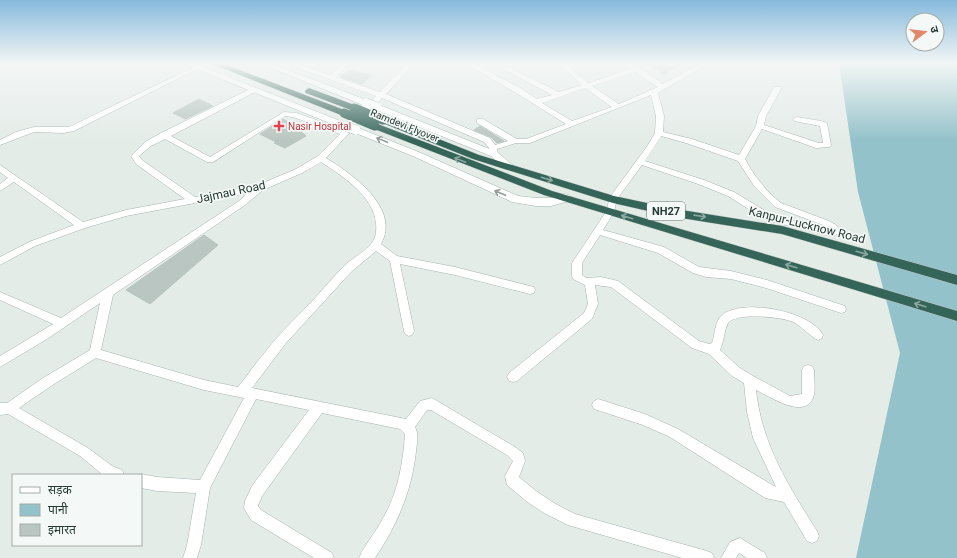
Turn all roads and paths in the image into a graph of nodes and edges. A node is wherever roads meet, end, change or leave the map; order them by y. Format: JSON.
{"nodes":[{"id":1,"x":154,"y":89,"type":"edge"},
{"id":2,"x":286,"y":89,"type":"edge"},
{"id":3,"x":297,"y":89,"type":"edge"},
{"id":4,"x":330,"y":89,"type":"edge"},
{"id":5,"x":363,"y":89,"type":"edge"},
{"id":6,"x":386,"y":89,"type":"edge"},
{"id":7,"x":515,"y":89,"type":"edge"},
{"id":8,"x":546,"y":89,"type":"edge"},
{"id":9,"x":577,"y":89,"type":"edge"},
{"id":10,"x":591,"y":89,"type":"edge"},
{"id":11,"x":658,"y":89,"type":"edge"},
{"id":12,"x":777,"y":89,"type":"dead end"},
{"id":13,"x":255,"y":90,"type":"joint"},
{"id":14,"x":654,"y":92,"type":"junction"},
{"id":15,"x":380,"y":95,"type":"junction"},
{"id":16,"x":558,"y":95,"type":"junction"},
{"id":17,"x":537,"y":102,"type":"junction"},
{"id":18,"x":618,"y":108,"type":"junction"},
{"id":19,"x":797,"y":119,"type":"dead end"},
{"id":20,"x":480,"y":121,"type":"dead end"},
{"id":21,"x":379,"y":123,"type":"junction"},
{"id":22,"x":571,"y":124,"type":"junction"},
{"id":23,"x":760,"y":126,"type":"junction"},
{"id":24,"x":349,"y":129,"type":"junction"},
{"id":25,"x":659,"y":134,"type":"junction"},
{"id":26,"x":164,"y":135,"type":"junction"},
{"id":27,"x":515,"y":141,"type":"junction"},
{"id":28,"x":0,"y":143,"type":"edge"},
{"id":29,"x":494,"y":151,"type":"junction"},
{"id":30,"x":321,"y":158,"type":"junction"},
{"id":31,"x":741,"y":159,"type":"junction"},
{"id":32,"x":640,"y":162,"type":"junction"},
{"id":33,"x":0,"y":168,"type":"edge"},
{"id":34,"x":510,"y":168,"type":"junction"},
{"id":35,"x":13,"y":178,"type":"junction"},
{"id":36,"x":0,"y":188,"type":"edge"},
{"id":37,"x":260,"y":188,"type":"junction"},
{"id":38,"x":565,"y":198,"type":"junction"},
{"id":39,"x":614,"y":199,"type":"junction"},
{"id":40,"x":193,"y":200,"type":"junction"},
{"id":41,"x":610,"y":212,"type":"junction"},
{"id":42,"x":82,"y":226,"type":"junction"},
{"id":43,"x":597,"y":231,"type":"junction"},
{"id":44,"x":376,"y":246,"type":"junction"},
{"id":45,"x":394,"y":259,"type":"junction"},
{"id":46,"x":0,"y":261,"type":"edge"},
{"id":47,"x":957,"y":280,"type":"edge"},
{"id":48,"x":590,"y":283,"type":"junction"},
{"id":49,"x":530,"y":290,"type":"dead end"},
{"id":50,"x":108,"y":292,"type":"junction"},
{"id":51,"x":0,"y":296,"type":"edge"},
{"id":52,"x":841,"y":309,"type":"dead end"},
{"id":53,"x":957,"y":316,"type":"edge"},
{"id":54,"x":62,"y":323,"type":"junction"},
{"id":55,"x":409,"y":331,"type":"dead end"},
{"id":56,"x":818,"y":335,"type":"dead end"},
{"id":57,"x":711,"y":348,"type":"junction"},
{"id":58,"x":95,"y":353,"type":"junction"},
{"id":59,"x":0,"y":362,"type":"edge"},
{"id":60,"x":808,"y":370,"type":"dead end"},
{"id":61,"x":513,"y":378,"type":"dead end"},
{"id":62,"x":749,"y":380,"type":"junction"},
{"id":63,"x":247,"y":393,"type":"junction"},
{"id":64,"x":598,"y":405,"type":"dead end"},
{"id":65,"x":319,"y":407,"type":"junction"},
{"id":66,"x":5,"y":408,"type":"edge"},
{"id":67,"x":407,"y":427,"type":"junction"},
{"id":68,"x":114,"y":474,"type":"edge"},
{"id":69,"x":142,"y":481,"type":"edge"},
{"id":70,"x":204,"y":487,"type":"junction"},
{"id":71,"x":786,"y":496,"type":"junction"},
{"id":72,"x":812,"y":536,"type":"dead end"},
{"id":73,"x":190,"y":558,"type":"edge"},
{"id":74,"x":327,"y":558,"type":"edge"},
{"id":75,"x":366,"y":558,"type":"edge"},
{"id":76,"x":707,"y":558,"type":"edge"},
{"id":77,"x":728,"y":558,"type":"edge"},
{"id":78,"x":760,"y":558,"type":"edge"}],
"edges":[{"from":1,"to":28,"type":"street"},
{"from":2,"to":21,"type":"highway","name":"Ramdevi Flyover","number":"NH27","bridge":true},
{"from":3,"to":21,"type":"highway","name":"Ramdevi Flyover","number":"NH27","bridge":true},
{"from":4,"to":29,"type":"main road","bridge":true},
{"from":5,"to":15,"type":"street"},
{"from":6,"to":15,"type":"street","name":"Jajmau Road"},
{"from":7,"to":17,"type":"street"},
{"from":8,"to":16,"type":"street"},
{"from":9,"to":16,"type":"street"},
{"from":10,"to":18,"type":"street"},
{"from":11,"to":14,"type":"street"},
{"from":12,"to":23,"type":"street"},
{"from":13,"to":24,"type":"main road"},
{"from":13,"to":26,"type":"street"},
{"from":14,"to":18,"type":"street"},
{"from":14,"to":25,"type":"street"},
{"from":15,"to":24,"type":"street","name":"Jajmau Road"},
{"from":15,"to":29,"type":"street"},
{"from":16,"to":17,"type":"street"},
{"from":17,"to":22,"type":"street"},
{"from":18,"to":22,"type":"street"},
{"from":19,"to":23,"type":"street"},
{"from":20,"to":27,"type":"street"},
{"from":21,"to":34,"type":"highway","name":"Ramdevi Flyover","number":"NH27"},
{"from":38,"to":21,"type":"highway","name":"Ramdevi Flyover","number":"NH27","one_way":true},
{"from":22,"to":27,"type":"street"},
{"from":23,"to":31,"type":"street"},
{"from":24,"to":26,"type":"street"},
{"from":24,"to":30,"type":"street","name":"Jajmau Road"},
{"from":38,"to":24,"type":"main road","one_way":true},
{"from":25,"to":31,"type":"street"},
{"from":25,"to":32,"type":"street"},
{"from":26,"to":40,"type":"street"},
{"from":27,"to":29,"type":"street"},
{"from":29,"to":34,"type":"main road"},
{"from":30,"to":37,"type":"street","name":"Jajmau Road"},
{"from":30,"to":44,"type":"street"},
{"from":31,"to":32,"type":"street"},
{"from":32,"to":39,"type":"street"},
{"from":33,"to":35,"type":"street"},
{"from":34,"to":39,"type":"highway","name":"Kanpur-Lucknow Road","number":"NH27","one_way":true},
{"from":35,"to":36,"type":"street"},
{"from":35,"to":42,"type":"street"},
{"from":37,"to":40,"type":"street","name":"Jajmau Road"},
{"from":37,"to":50,"type":"street"},
{"from":38,"to":41,"type":"highway","number":"NH27"},
{"from":39,"to":41,"type":"street"},
{"from":39,"to":47,"type":"highway","name":"Kanpur-Lucknow Road","number":"NH27","one_way":true},
{"from":40,"to":42,"type":"street","name":"Jajmau Road"},
{"from":41,"to":43,"type":"street"},
{"from":53,"to":41,"type":"highway","number":"NH27","one_way":true},
{"from":42,"to":46,"type":"street","name":"Jajmau Road"},
{"from":43,"to":48,"type":"street"},
{"from":43,"to":52,"type":"street"},
{"from":44,"to":45,"type":"street"},
{"from":44,"to":63,"type":"street"},
{"from":45,"to":49,"type":"street"},
{"from":45,"to":55,"type":"street"},
{"from":48,"to":57,"type":"street"},
{"from":48,"to":61,"type":"street"},
{"from":50,"to":54,"type":"street"},
{"from":50,"to":58,"type":"street"},
{"from":51,"to":54,"type":"street"},
{"from":54,"to":59,"type":"street"},
{"from":56,"to":57,"type":"street"},
{"from":57,"to":62,"type":"street"},
{"from":58,"to":63,"type":"street"},
{"from":58,"to":66,"type":"street"},
{"from":60,"to":62,"type":"street"},
{"from":62,"to":71,"type":"street"},
{"from":63,"to":65,"type":"street"},
{"from":63,"to":70,"type":"street"},
{"from":64,"to":71,"type":"street"},
{"from":65,"to":67,"type":"street"},
{"from":65,"to":74,"type":"street"},
{"from":66,"to":68,"type":"street"},
{"from":67,"to":75,"type":"street"},
{"from":67,"to":76,"type":"street"},
{"from":69,"to":70,"type":"street"},
{"from":70,"to":73,"type":"street"},
{"from":71,"to":72,"type":"street"},
{"from":77,"to":78,"type":"street"}]}
